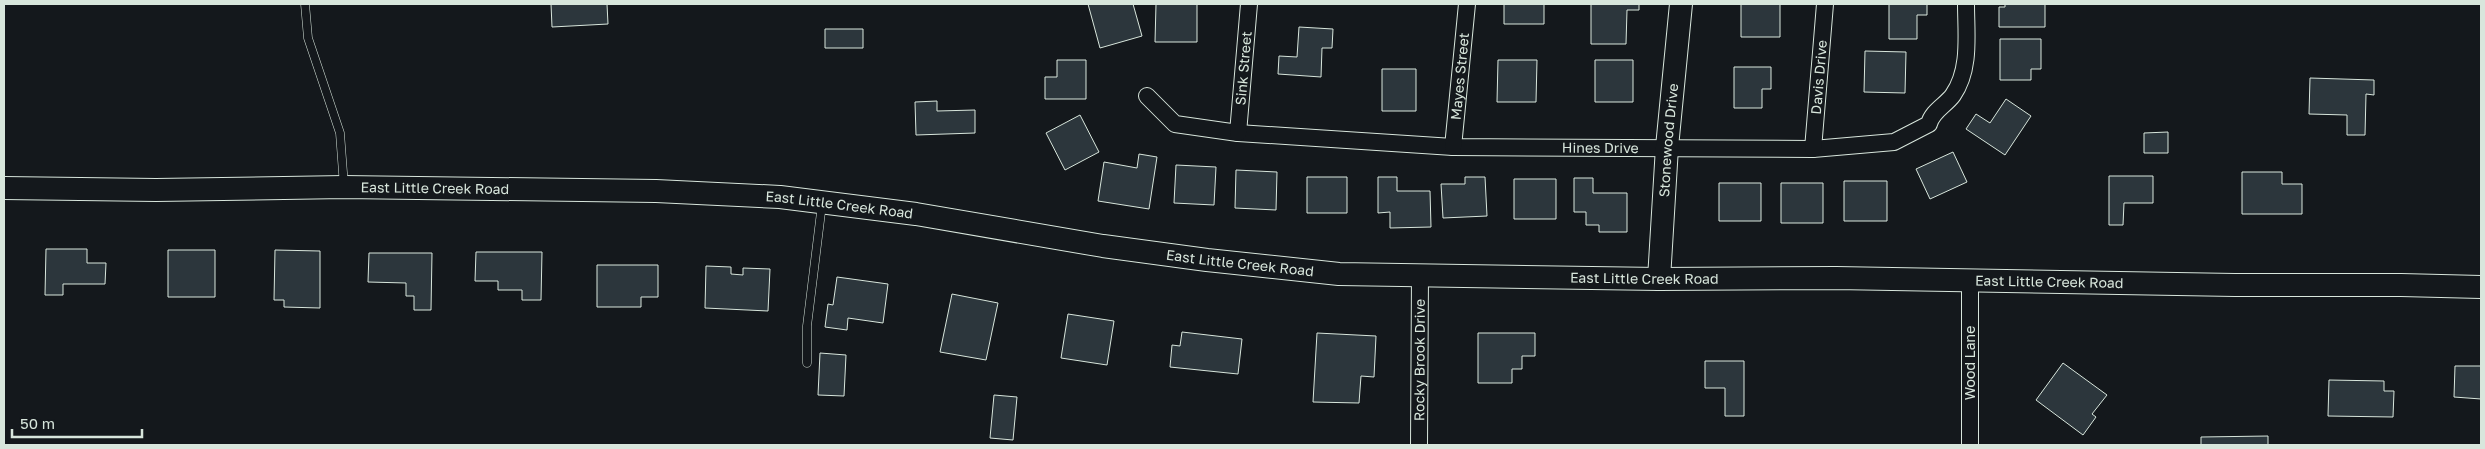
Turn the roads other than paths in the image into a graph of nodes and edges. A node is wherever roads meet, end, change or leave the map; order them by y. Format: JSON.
{"nodes":[{"id":1,"x":305,"y":4,"type":"edge"},
{"id":2,"x":1249,"y":4,"type":"edge"},
{"id":3,"x":1467,"y":4,"type":"edge"},
{"id":4,"x":1682,"y":4,"type":"edge"},
{"id":5,"x":1825,"y":4,"type":"edge"},
{"id":6,"x":1966,"y":4,"type":"edge"},
{"id":7,"x":1147,"y":96,"type":"dead end"},
{"id":8,"x":1238,"y":133,"type":"junction"},
{"id":9,"x":1453,"y":147,"type":"junction"},
{"id":10,"x":1667,"y":147,"type":"junction"},
{"id":11,"x":1814,"y":149,"type":"junction"},
{"id":12,"x":344,"y":187,"type":"junction"},
{"id":13,"x":4,"y":188,"type":"edge"},
{"id":14,"x":823,"y":202,"type":"junction"},
{"id":15,"x":1420,"y":275,"type":"junction"},
{"id":16,"x":1660,"y":279,"type":"junction"},
{"id":17,"x":1970,"y":280,"type":"junction"},
{"id":18,"x":2481,"y":287,"type":"edge"},
{"id":19,"x":807,"y":363,"type":"dead end"},
{"id":20,"x":1419,"y":445,"type":"edge"},
{"id":21,"x":1970,"y":445,"type":"edge"}],
"edges":[{"from":1,"to":12,"type":"lane"},
{"from":2,"to":8,"type":"street","name":"Sink Street"},
{"from":3,"to":9,"type":"street","name":"Mayes Street"},
{"from":4,"to":10,"type":"street","name":"Stonewood Drive"},
{"from":5,"to":11,"type":"street","name":"Davis Drive"},
{"from":6,"to":11,"type":"street","name":"Hines Drive"},
{"from":7,"to":8,"type":"street","name":"Hines Drive"},
{"from":8,"to":9,"type":"street","name":"Hines Drive"},
{"from":9,"to":10,"type":"street","name":"Hines Drive"},
{"from":10,"to":11,"type":"street","name":"Hines Drive"},
{"from":10,"to":16,"type":"street","name":"Stonewood Drive"},
{"from":12,"to":13,"type":"street","name":"East Little Creek Road"},
{"from":12,"to":14,"type":"street","name":"East Little Creek Road"},
{"from":14,"to":15,"type":"street","name":"East Little Creek Road"},
{"from":14,"to":19,"type":"lane"},
{"from":15,"to":16,"type":"street","name":"East Little Creek Road"},
{"from":15,"to":20,"type":"street","name":"Rocky Brook Drive"},
{"from":16,"to":17,"type":"street","name":"East Little Creek Road"},
{"from":17,"to":18,"type":"street","name":"East Little Creek Road"},
{"from":17,"to":21,"type":"street","name":"Wood Lane"}]}
